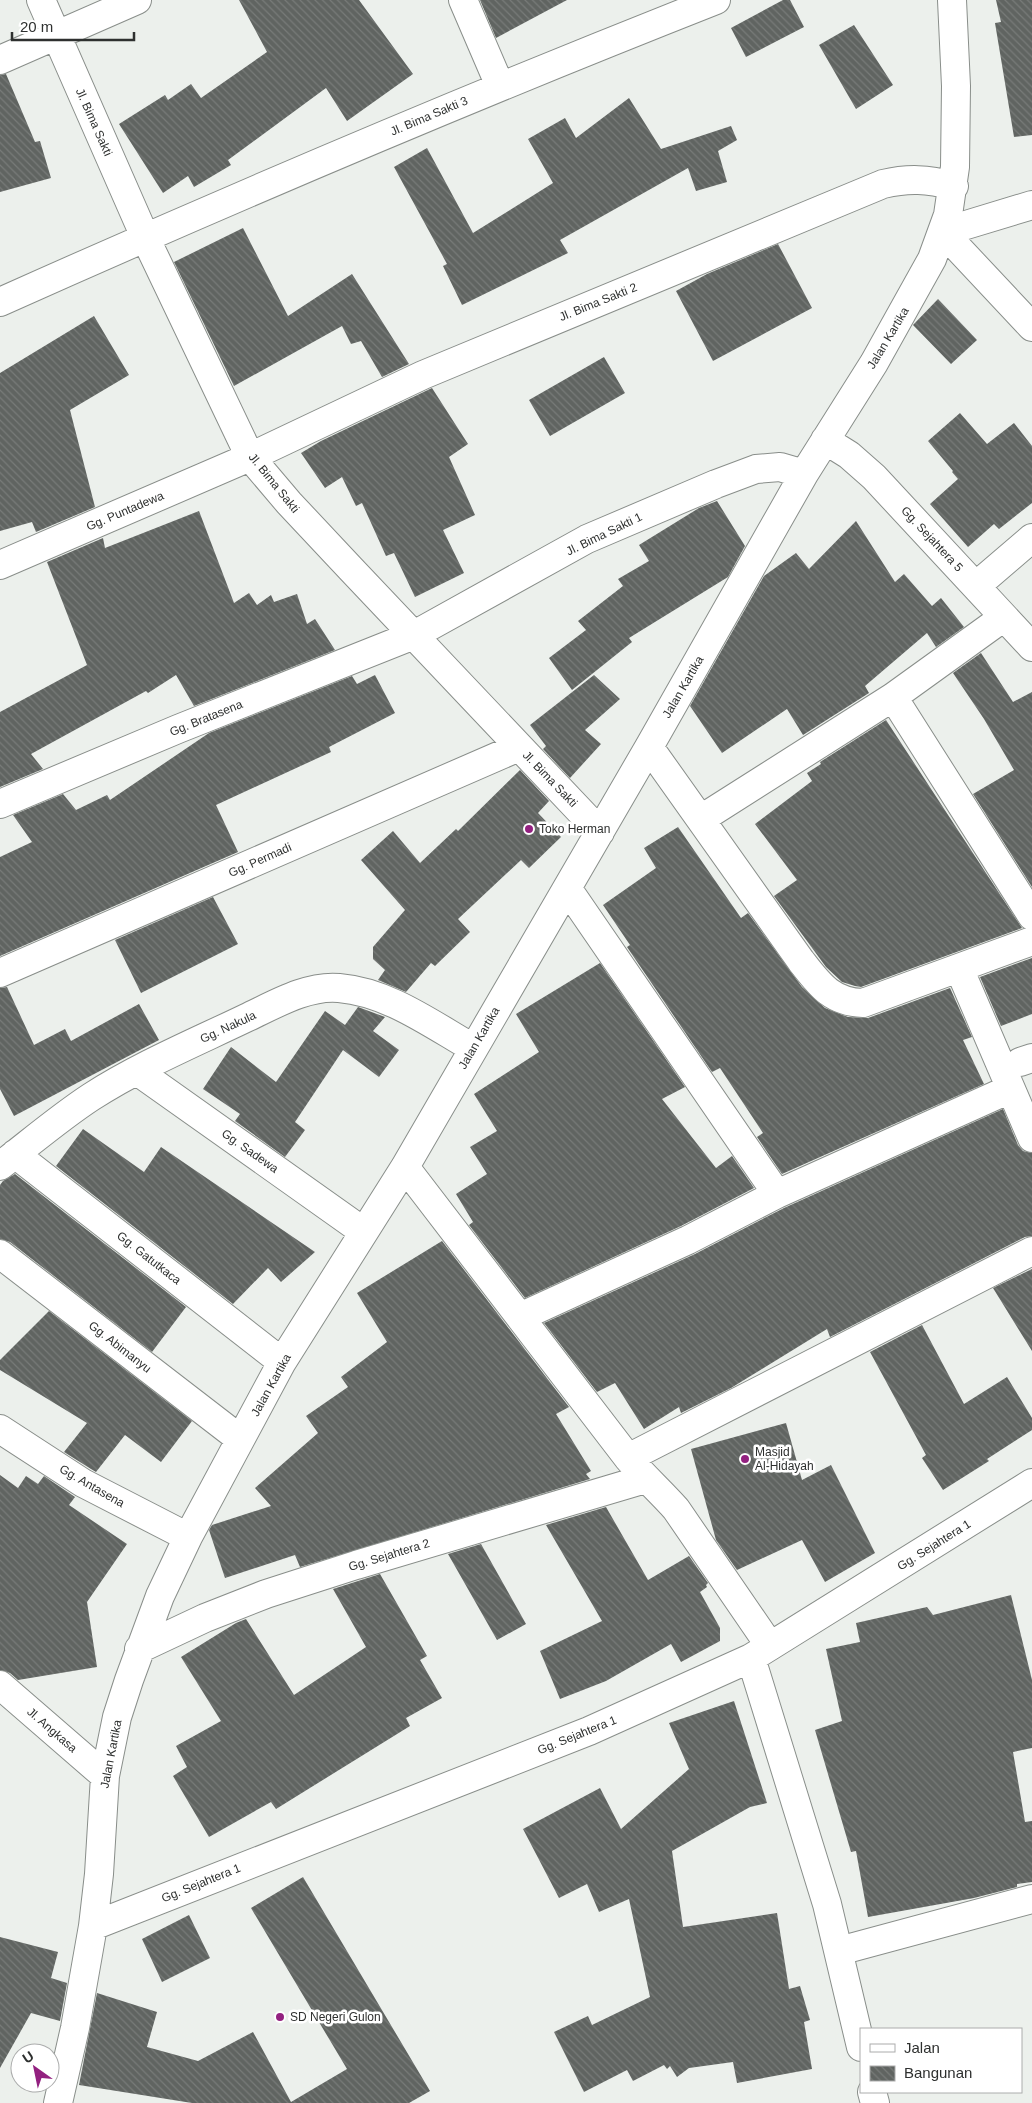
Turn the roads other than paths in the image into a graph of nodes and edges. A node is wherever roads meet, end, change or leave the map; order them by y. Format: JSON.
{"nodes":[{"id":1,"x":41,"y":0,"type":"edge"},
{"id":2,"x":137,"y":0,"type":"edge"},
{"id":3,"x":464,"y":0,"type":"edge"},
{"id":4,"x":716,"y":0,"type":"edge"},
{"id":5,"x":952,"y":0,"type":"edge"},
{"id":6,"x":57,"y":36,"type":"junction"},
{"id":7,"x":0,"y":60,"type":"edge"},
{"id":8,"x":500,"y":86,"type":"junction"},
{"id":9,"x":954,"y":186,"type":"junction"},
{"id":10,"x":1032,"y":206,"type":"edge"},
{"id":11,"x":943,"y":232,"type":"junction"},
{"id":12,"x":145,"y":237,"type":"junction"},
{"id":13,"x":0,"y":302,"type":"edge"},
{"id":14,"x":1032,"y":327,"type":"edge"},
{"id":15,"x":825,"y":440,"type":"junction"},
{"id":16,"x":250,"y":456,"type":"junction"},
{"id":17,"x":804,"y":474,"type":"junction"},
{"id":18,"x":1032,"y":538,"type":"edge"},
{"id":19,"x":0,"y":565,"type":"edge"},
{"id":20,"x":976,"y":586,"type":"junction"},
{"id":21,"x":1004,"y":617,"type":"junction"},
{"id":22,"x":414,"y":635,"type":"junction"},
{"id":23,"x":1032,"y":647,"type":"edge"},
{"id":24,"x":893,"y":697,"type":"junction"},
{"id":25,"x":519,"y":747,"type":"junction"},
{"id":26,"x":649,"y":747,"type":"junction"},
{"id":27,"x":0,"y":804,"type":"edge"},
{"id":28,"x":701,"y":819,"type":"junction"},
{"id":29,"x":600,"y":832,"type":"junction"},
{"id":30,"x":567,"y":888,"type":"junction"},
{"id":31,"x":1032,"y":916,"type":"edge"},
{"id":32,"x":1032,"y":941,"type":"edge"},
{"id":33,"x":959,"y":968,"type":"junction"},
{"id":34,"x":0,"y":973,"type":"edge"},
{"id":35,"x":473,"y":1048,"type":"junction"},
{"id":36,"x":137,"y":1071,"type":"junction"},
{"id":37,"x":1010,"y":1089,"type":"junction"},
{"id":38,"x":1032,"y":1138,"type":"edge"},
{"id":39,"x":8,"y":1160,"type":"edge"},
{"id":40,"x":405,"y":1166,"type":"junction"},
{"id":41,"x":777,"y":1194,"type":"junction"},
{"id":42,"x":364,"y":1232,"type":"junction"},
{"id":43,"x":1032,"y":1251,"type":"edge"},
{"id":44,"x":0,"y":1254,"type":"edge"},
{"id":45,"x":520,"y":1317,"type":"junction"},
{"id":46,"x":282,"y":1362,"type":"junction"},
{"id":47,"x":0,"y":1429,"type":"edge"},
{"id":48,"x":240,"y":1439,"type":"junction"},
{"id":49,"x":636,"y":1469,"type":"junction"},
{"id":50,"x":1030,"y":1493,"type":"edge"},
{"id":51,"x":188,"y":1537,"type":"junction"},
{"id":52,"x":139,"y":1649,"type":"junction"},
{"id":53,"x":761,"y":1652,"type":"junction"},
{"id":54,"x":0,"y":1685,"type":"edge"},
{"id":55,"x":104,"y":1776,"type":"junction"},
{"id":56,"x":1032,"y":1899,"type":"edge"},
{"id":57,"x":93,"y":1926,"type":"junction"},
{"id":58,"x":839,"y":1951,"type":"junction"},
{"id":59,"x":860,"y":2043,"type":"edge"},
{"id":60,"x":58,"y":2103,"type":"edge"}],
"edges":[{"from":1,"to":6,"type":"street","name":"Jl. Bima Sakti"},
{"from":2,"to":6,"type":"street"},
{"from":3,"to":8,"type":"street"},
{"from":4,"to":8,"type":"street","name":"Jl. Bima Sakti 3"},
{"from":5,"to":9,"type":"street","name":"Jalan Kartika"},
{"from":6,"to":7,"type":"street"},
{"from":6,"to":12,"type":"street","name":"Jl. Bima Sakti"},
{"from":8,"to":12,"type":"street","name":"Jl. Bima Sakti 3"},
{"from":9,"to":11,"type":"street","name":"Jalan Kartika"},
{"from":9,"to":16,"type":"street","name":"Jl. Bima Sakti 2"},
{"from":10,"to":11,"type":"street"},
{"from":11,"to":14,"type":"street"},
{"from":11,"to":15,"type":"street","name":"Jalan Kartika"},
{"from":12,"to":13,"type":"street","name":"Jl. Bima Sakti 3"},
{"from":12,"to":16,"type":"street","name":"Jl. Bima Sakti"},
{"from":15,"to":17,"type":"street","name":"Jalan Kartika"},
{"from":15,"to":20,"type":"street","name":"Gg. Sejahtera 5"},
{"from":16,"to":19,"type":"street","name":"Gg. Puntadewa"},
{"from":16,"to":22,"type":"street","name":"Jl. Bima Sakti"},
{"from":17,"to":22,"type":"street","name":"Jl. Bima Sakti 1"},
{"from":17,"to":26,"type":"street","name":"Jalan Kartika"},
{"from":18,"to":20,"type":"street"},
{"from":20,"to":21,"type":"street","name":"Gg. Sejahtera 5"},
{"from":21,"to":23,"type":"street","name":"Gg. Sejahtera 5"},
{"from":21,"to":24,"type":"street"},
{"from":22,"to":25,"type":"street","name":"Jl. Bima Sakti"},
{"from":22,"to":27,"type":"street","name":"Gg. Bratasena"},
{"from":24,"to":28,"type":"street"},
{"from":24,"to":31,"type":"street"},
{"from":25,"to":29,"type":"street","name":"Jl. Bima Sakti"},
{"from":25,"to":34,"type":"street","name":"Gg. Permadi"},
{"from":26,"to":28,"type":"street"},
{"from":26,"to":29,"type":"street","name":"Jalan Kartika"},
{"from":28,"to":33,"type":"street"},
{"from":29,"to":30,"type":"street","name":"Jalan Kartika"},
{"from":30,"to":35,"type":"street","name":"Jalan Kartika"},
{"from":30,"to":41,"type":"street"},
{"from":32,"to":33,"type":"street"},
{"from":33,"to":37,"type":"street"},
{"from":35,"to":36,"type":"street","name":"Gg. Nakula"},
{"from":35,"to":40,"type":"street","name":"Jalan Kartika"},
{"from":36,"to":39,"type":"street","name":"Gg. Nakula"},
{"from":36,"to":42,"type":"street","name":"Gg. Sadewa"},
{"from":37,"to":38,"type":"street"},
{"from":37,"to":41,"type":"street"},
{"from":39,"to":46,"type":"street","name":"Gg. Gatutkaca"},
{"from":40,"to":42,"type":"street","name":"Jalan Kartika"},
{"from":40,"to":45,"type":"street"},
{"from":41,"to":45,"type":"street"},
{"from":42,"to":46,"type":"street","name":"Jalan Kartika"},
{"from":43,"to":49,"type":"street","name":"Gg. Sejahtera 2"},
{"from":44,"to":48,"type":"street","name":"Gg. Abimanyu"},
{"from":45,"to":49,"type":"street"},
{"from":46,"to":48,"type":"street","name":"Jalan Kartika"},
{"from":47,"to":51,"type":"street","name":"Gg. Antasena"},
{"from":48,"to":51,"type":"street","name":"Jalan Kartika"},
{"from":49,"to":52,"type":"street","name":"Gg. Sejahtera 2"},
{"from":49,"to":53,"type":"street"},
{"from":50,"to":53,"type":"street","name":"Gg. Sejahtera 1"},
{"from":51,"to":52,"type":"street","name":"Jalan Kartika"},
{"from":52,"to":55,"type":"street","name":"Jalan Kartika"},
{"from":53,"to":57,"type":"street","name":"Gg. Sejahtera 1"},
{"from":53,"to":58,"type":"street"},
{"from":54,"to":55,"type":"street","name":"Jl. Angkasa"},
{"from":55,"to":57,"type":"street","name":"Jalan Kartika"},
{"from":56,"to":58,"type":"street"},
{"from":57,"to":60,"type":"street","name":"Jalan Kartika"},
{"from":58,"to":59,"type":"street"}]}
